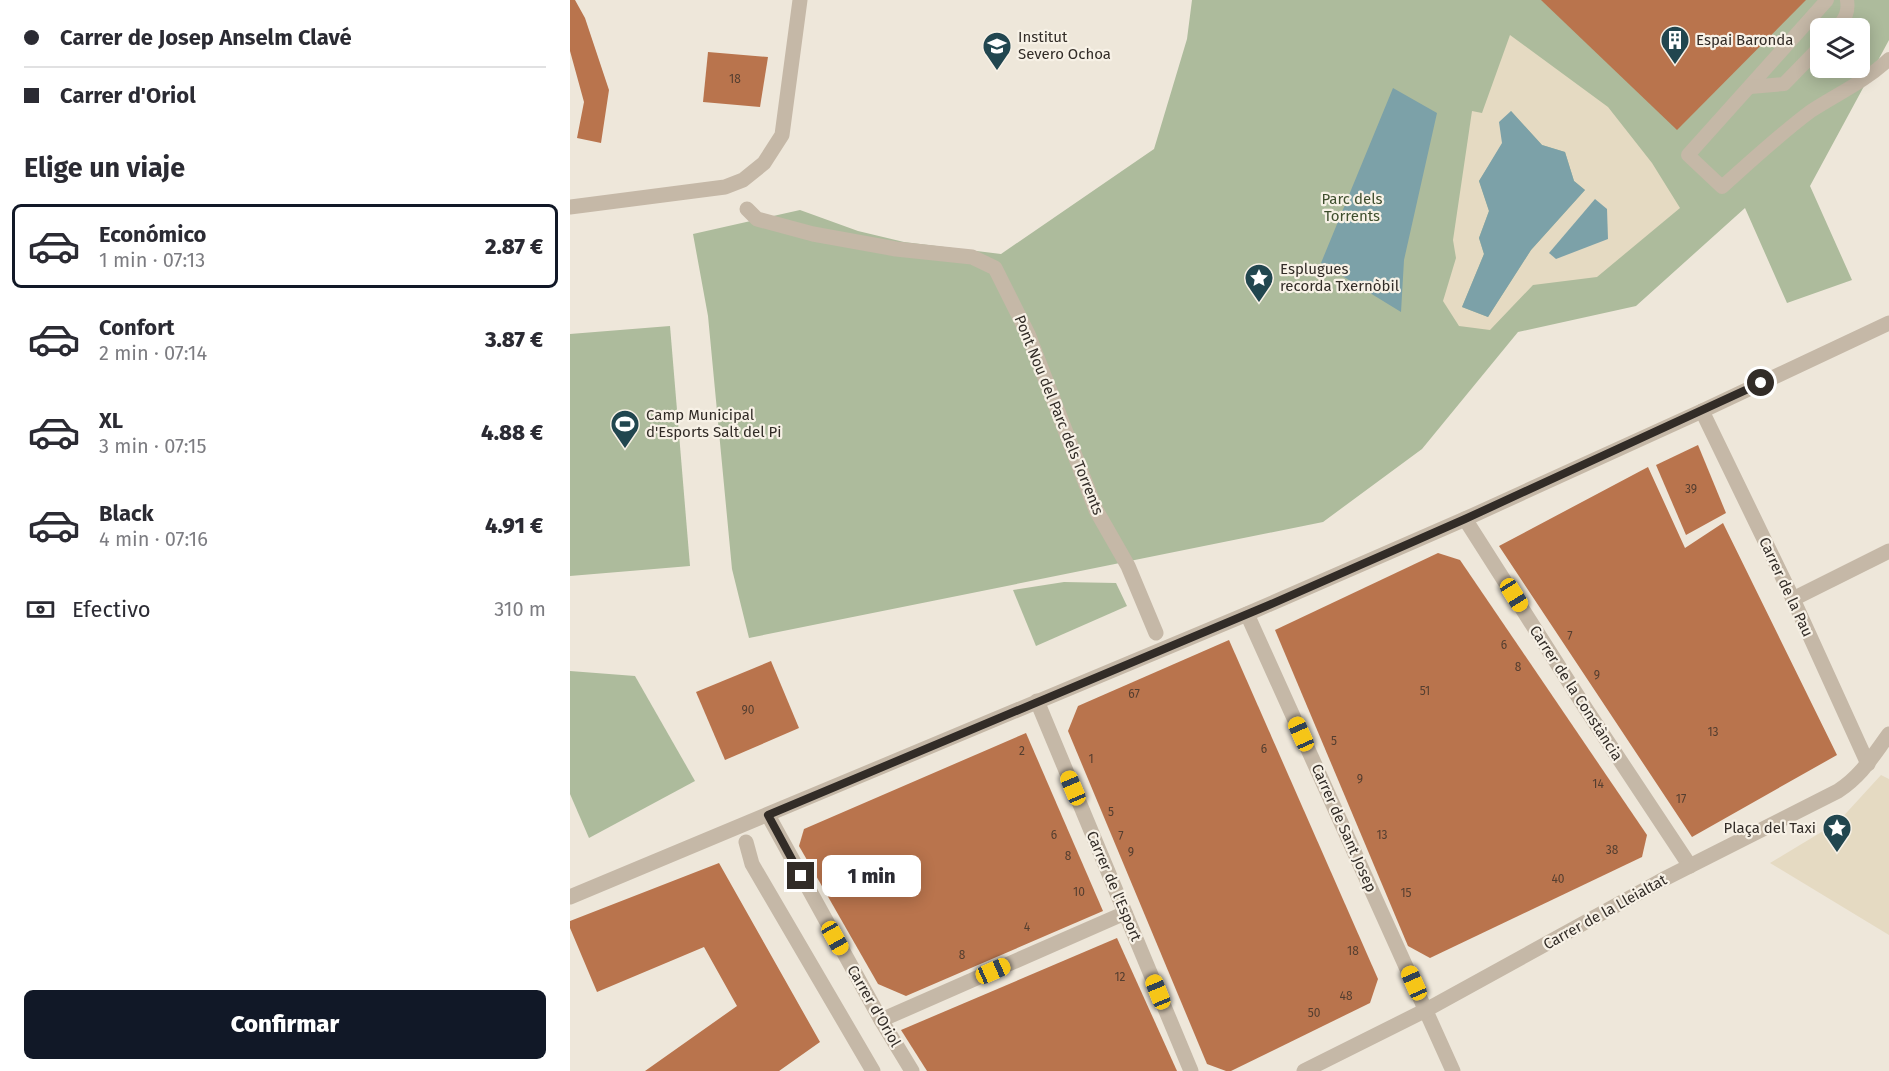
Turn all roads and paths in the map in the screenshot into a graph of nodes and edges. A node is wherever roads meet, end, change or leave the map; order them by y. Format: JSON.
{"nodes":[{"id":1,"x":800,"y":0,"type":"edge"},
{"id":2,"x":1827,"y":0,"type":"edge"},
{"id":3,"x":1848,"y":0,"type":"edge"},
{"id":4,"x":1846,"y":18,"type":"edge"},
{"id":5,"x":1810,"y":57,"type":"edge"},
{"id":6,"x":1889,"y":60,"type":"edge"},
{"id":7,"x":1750,"y":87,"type":"junction"},
{"id":8,"x":570,"y":207,"type":"edge"},
{"id":9,"x":747,"y":209,"type":"dead end"},
{"id":10,"x":1889,"y":323,"type":"edge"},
{"id":11,"x":1702,"y":411,"type":"junction"},
{"id":12,"x":1465,"y":519,"type":"junction"},
{"id":13,"x":1889,"y":551,"type":"edge"},
{"id":14,"x":1793,"y":599,"type":"junction"},
{"id":15,"x":1247,"y":614,"type":"junction"},
{"id":16,"x":1156,"y":633,"type":"dead end"},
{"id":17,"x":1037,"y":701,"type":"junction"},
{"id":18,"x":1889,"y":734,"type":"edge"},
{"id":19,"x":1868,"y":764,"type":"junction"},
{"id":20,"x":768,"y":815,"type":"junction"},
{"id":21,"x":746,"y":842,"type":"dead end"},
{"id":22,"x":1690,"y":866,"type":"junction"},
{"id":23,"x":570,"y":897,"type":"edge"},
{"id":24,"x":1125,"y":914,"type":"junction"},
{"id":25,"x":1426,"y":1010,"type":"junction"},
{"id":26,"x":880,"y":1020,"type":"junction"},
{"id":27,"x":873,"y":1071,"type":"edge"},
{"id":28,"x":912,"y":1071,"type":"edge"},
{"id":29,"x":1191,"y":1071,"type":"edge"},
{"id":30,"x":1304,"y":1071,"type":"edge"},
{"id":31,"x":1453,"y":1071,"type":"edge"}],
"edges":[{"from":1,"to":8,"type":"street"},
{"from":2,"to":7,"type":"lane"},
{"from":3,"to":4,"type":"lane"},
{"from":5,"to":7,"type":"lane"},
{"from":6,"to":7,"type":"lane"},
{"from":9,"to":16,"type":"street","name":"Pont Nou del Parc dels Torrents"},
{"from":10,"to":11,"type":"street"},
{"from":11,"to":12,"type":"street"},
{"from":11,"to":14,"type":"street","name":"Carrer de la Pau"},
{"from":12,"to":15,"type":"street"},
{"from":12,"to":22,"type":"street","name":"Carrer de la Constància"},
{"from":13,"to":14,"type":"street"},
{"from":14,"to":19,"type":"street","name":"Carrer de la Pau"},
{"from":15,"to":17,"type":"street"},
{"from":15,"to":25,"type":"street","name":"Carrer de Sant Josep"},
{"from":17,"to":20,"type":"street"},
{"from":17,"to":24,"type":"street","name":"Carrer de l'Esport"},
{"from":18,"to":19,"type":"street","name":"Carrer de la Lleialtat"},
{"from":19,"to":22,"type":"street","name":"Carrer de la Lleialtat"},
{"from":20,"to":23,"type":"street"},
{"from":20,"to":26,"type":"street","name":"Carrer d'Oriol"},
{"from":21,"to":27,"type":"street"},
{"from":22,"to":25,"type":"street","name":"Carrer de la Lleialtat"},
{"from":24,"to":26,"type":"street"},
{"from":24,"to":29,"type":"street","name":"Carrer de l'Esport"},
{"from":25,"to":30,"type":"street","name":"Carrer de la Lleialtat"},
{"from":25,"to":31,"type":"street","name":"Carrer de Sant Josep"},
{"from":26,"to":28,"type":"street","name":"Carrer d'Oriol"}]}
